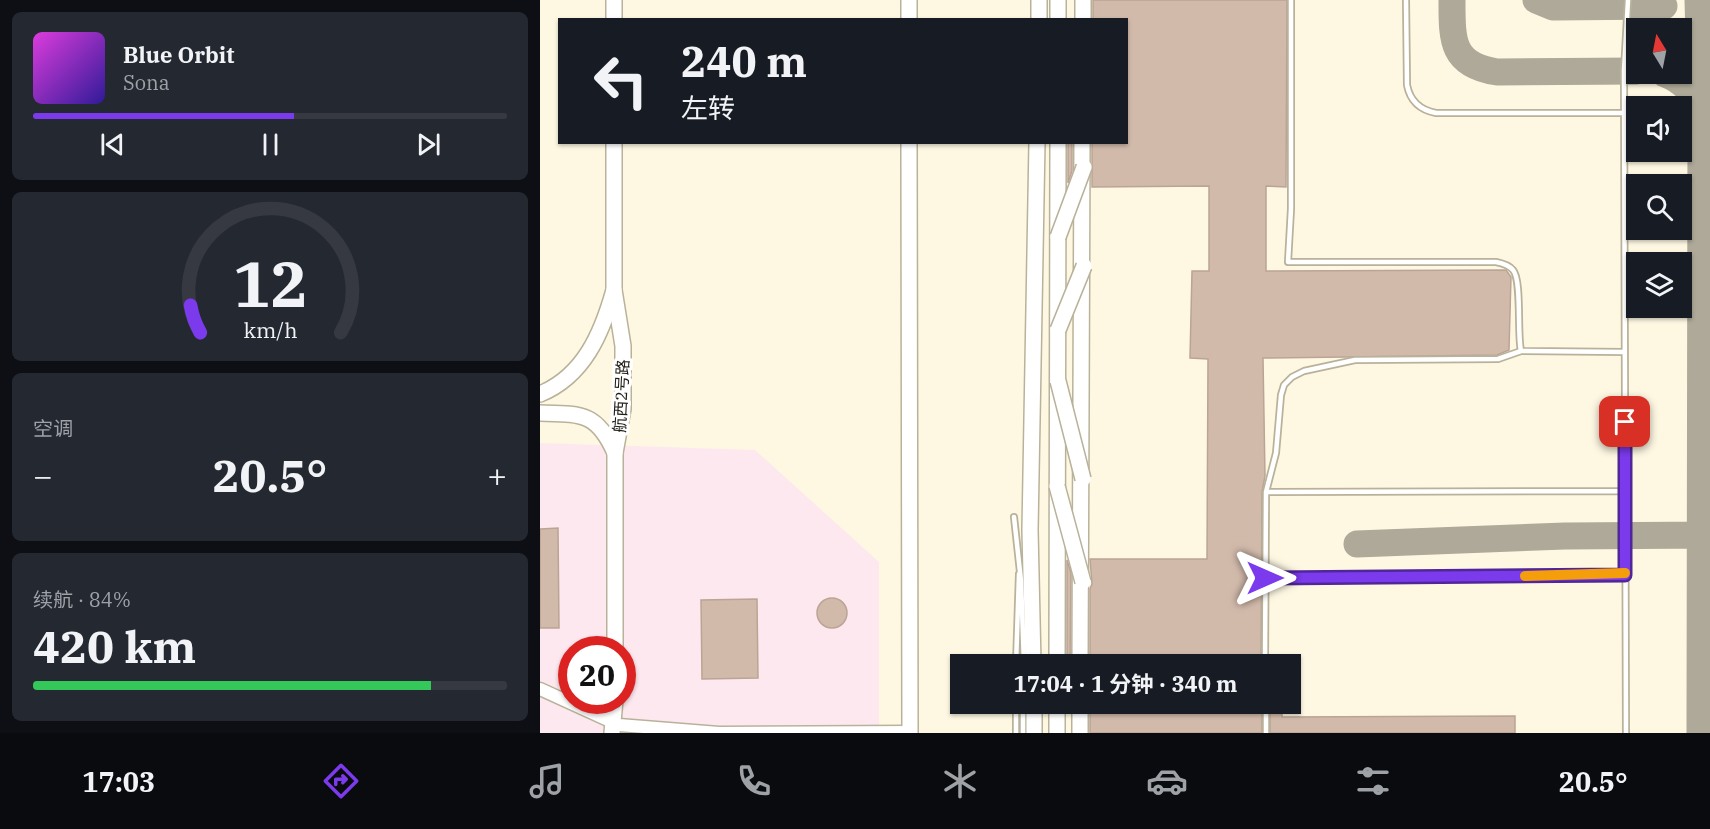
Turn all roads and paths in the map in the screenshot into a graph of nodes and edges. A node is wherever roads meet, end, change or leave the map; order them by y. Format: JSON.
{"nodes":[{"id":1,"x":614,"y":0,"type":"edge"},
{"id":2,"x":909,"y":0,"type":"edge"},
{"id":3,"x":1039,"y":0,"type":"edge"},
{"id":4,"x":1058,"y":0,"type":"edge"},
{"id":5,"x":1083,"y":0,"type":"edge"},
{"id":6,"x":1291,"y":0,"type":"edge"},
{"id":7,"x":1406,"y":0,"type":"edge"},
{"id":8,"x":1628,"y":0,"type":"edge"},
{"id":9,"x":614,"y":18,"type":"edge"},
{"id":10,"x":909,"y":18,"type":"edge"},
{"id":11,"x":1038,"y":18,"type":"edge"},
{"id":12,"x":1058,"y":18,"type":"edge"},
{"id":13,"x":1083,"y":18,"type":"edge"},
{"id":14,"x":1625,"y":113,"type":"junction"},
{"id":15,"x":614,"y":144,"type":"edge"},
{"id":16,"x":909,"y":144,"type":"edge"},
{"id":17,"x":1037,"y":144,"type":"edge"},
{"id":18,"x":1058,"y":144,"type":"edge"},
{"id":19,"x":1083,"y":144,"type":"edge"},
{"id":20,"x":1083,"y":144,"type":"edge"},
{"id":21,"x":1084,"y":167,"type":"junction"},
{"id":22,"x":1058,"y":237,"type":"junction"},
{"id":23,"x":1084,"y":266,"type":"junction"},
{"id":24,"x":614,"y":290,"type":"junction"},
{"id":25,"x":1058,"y":330,"type":"junction"},
{"id":26,"x":1521,"y":351,"type":"junction"},
{"id":27,"x":1625,"y":352,"type":"junction"},
{"id":28,"x":1058,"y":381,"type":"junction"},
{"id":29,"x":540,"y":394,"type":"edge"},
{"id":30,"x":540,"y":413,"type":"edge"},
{"id":31,"x":615,"y":453,"type":"junction"},
{"id":32,"x":1083,"y":479,"type":"junction"},
{"id":33,"x":1058,"y":486,"type":"junction"},
{"id":34,"x":1625,"y":491,"type":"junction"},
{"id":35,"x":1266,"y":492,"type":"junction"},
{"id":36,"x":1014,"y":517,"type":"dead end"},
{"id":37,"x":1019,"y":574,"type":"junction"},
{"id":38,"x":1625,"y":575,"type":"junction"},
{"id":39,"x":1265,"y":578,"type":"junction"},
{"id":40,"x":1083,"y":582,"type":"junction"},
{"id":41,"x":615,"y":636,"type":"edge"},
{"id":42,"x":1016,"y":654,"type":"edge"},
{"id":43,"x":1023,"y":654,"type":"edge"},
{"id":44,"x":1034,"y":654,"type":"edge"},
{"id":45,"x":1058,"y":654,"type":"edge"},
{"id":46,"x":1082,"y":654,"type":"edge"},
{"id":47,"x":1082,"y":654,"type":"edge"},
{"id":48,"x":1266,"y":654,"type":"edge"},
{"id":49,"x":540,"y":689,"type":"edge"},
{"id":50,"x":1016,"y":714,"type":"edge"},
{"id":51,"x":1023,"y":714,"type":"edge"},
{"id":52,"x":1034,"y":714,"type":"edge"},
{"id":53,"x":1058,"y":714,"type":"edge"},
{"id":54,"x":1082,"y":714,"type":"edge"},
{"id":55,"x":1266,"y":714,"type":"edge"},
{"id":56,"x":612,"y":728,"type":"edge"},
{"id":57,"x":910,"y":732,"type":"edge"},
{"id":58,"x":719,"y":733,"type":"edge"},
{"id":59,"x":1016,"y":733,"type":"edge"},
{"id":60,"x":1023,"y":733,"type":"edge"},
{"id":61,"x":1034,"y":733,"type":"edge"},
{"id":62,"x":1058,"y":733,"type":"edge"},
{"id":63,"x":1082,"y":733,"type":"edge"},
{"id":64,"x":1266,"y":733,"type":"edge"},
{"id":65,"x":1626,"y":733,"type":"edge"}],
"edges":[{"from":1,"to":9,"type":"main road"},
{"from":2,"to":10,"type":"main road"},
{"from":3,"to":11,"type":"main road"},
{"from":4,"to":12,"type":"main road"},
{"from":5,"to":13,"type":"main road"},
{"from":6,"to":26,"type":"lane"},
{"from":7,"to":14,"type":"lane"},
{"from":8,"to":14,"type":"lane"},
{"from":14,"to":27,"type":"lane"},
{"from":15,"to":24,"type":"main road","name":"航西2号路"},
{"from":16,"to":57,"type":"main road"},
{"from":17,"to":44,"type":"main road"},
{"from":18,"to":22,"type":"main road"},
{"from":19,"to":21,"type":"main road"},
{"from":20,"to":46,"type":"main road"},
{"from":21,"to":22,"type":"main road","bridge":true},
{"from":21,"to":23,"type":"main road","bridge":true},
{"from":22,"to":25,"type":"main road","bridge":true},
{"from":23,"to":25,"type":"main road","bridge":true},
{"from":23,"to":32,"type":"main road","bridge":true},
{"from":24,"to":29,"type":"main road"},
{"from":24,"to":31,"type":"main road","name":"航西2号路"},
{"from":25,"to":28,"type":"main road"},
{"from":26,"to":27,"type":"lane"},
{"from":26,"to":35,"type":"lane"},
{"from":27,"to":34,"type":"lane"},
{"from":28,"to":32,"type":"main road","bridge":true},
{"from":28,"to":33,"type":"main road","bridge":true},
{"from":30,"to":31,"type":"main road"},
{"from":31,"to":41,"type":"main road","name":"航西2号路"},
{"from":32,"to":40,"type":"main road","bridge":true},
{"from":33,"to":40,"type":"main road","bridge":true},
{"from":33,"to":45,"type":"main road","bridge":true},
{"from":34,"to":35,"type":"lane"},
{"from":34,"to":38,"type":"lane"},
{"from":35,"to":39,"type":"lane"},
{"from":36,"to":37,"type":"lane"},
{"from":37,"to":42,"type":"lane"},
{"from":37,"to":43,"type":"lane"},
{"from":38,"to":39,"type":"lane"},
{"from":38,"to":65,"type":"lane"},
{"from":39,"to":48,"type":"lane"},
{"from":40,"to":47,"type":"main road"},
{"from":49,"to":56,"type":"street"},
{"from":50,"to":59,"type":"lane"},
{"from":51,"to":60,"type":"lane"},
{"from":52,"to":61,"type":"main road"},
{"from":53,"to":62,"type":"main road"},
{"from":54,"to":63,"type":"main road"},
{"from":55,"to":64,"type":"lane"},
{"from":56,"to":58,"type":"street"},
{"from":57,"to":58,"type":"street"}]}
